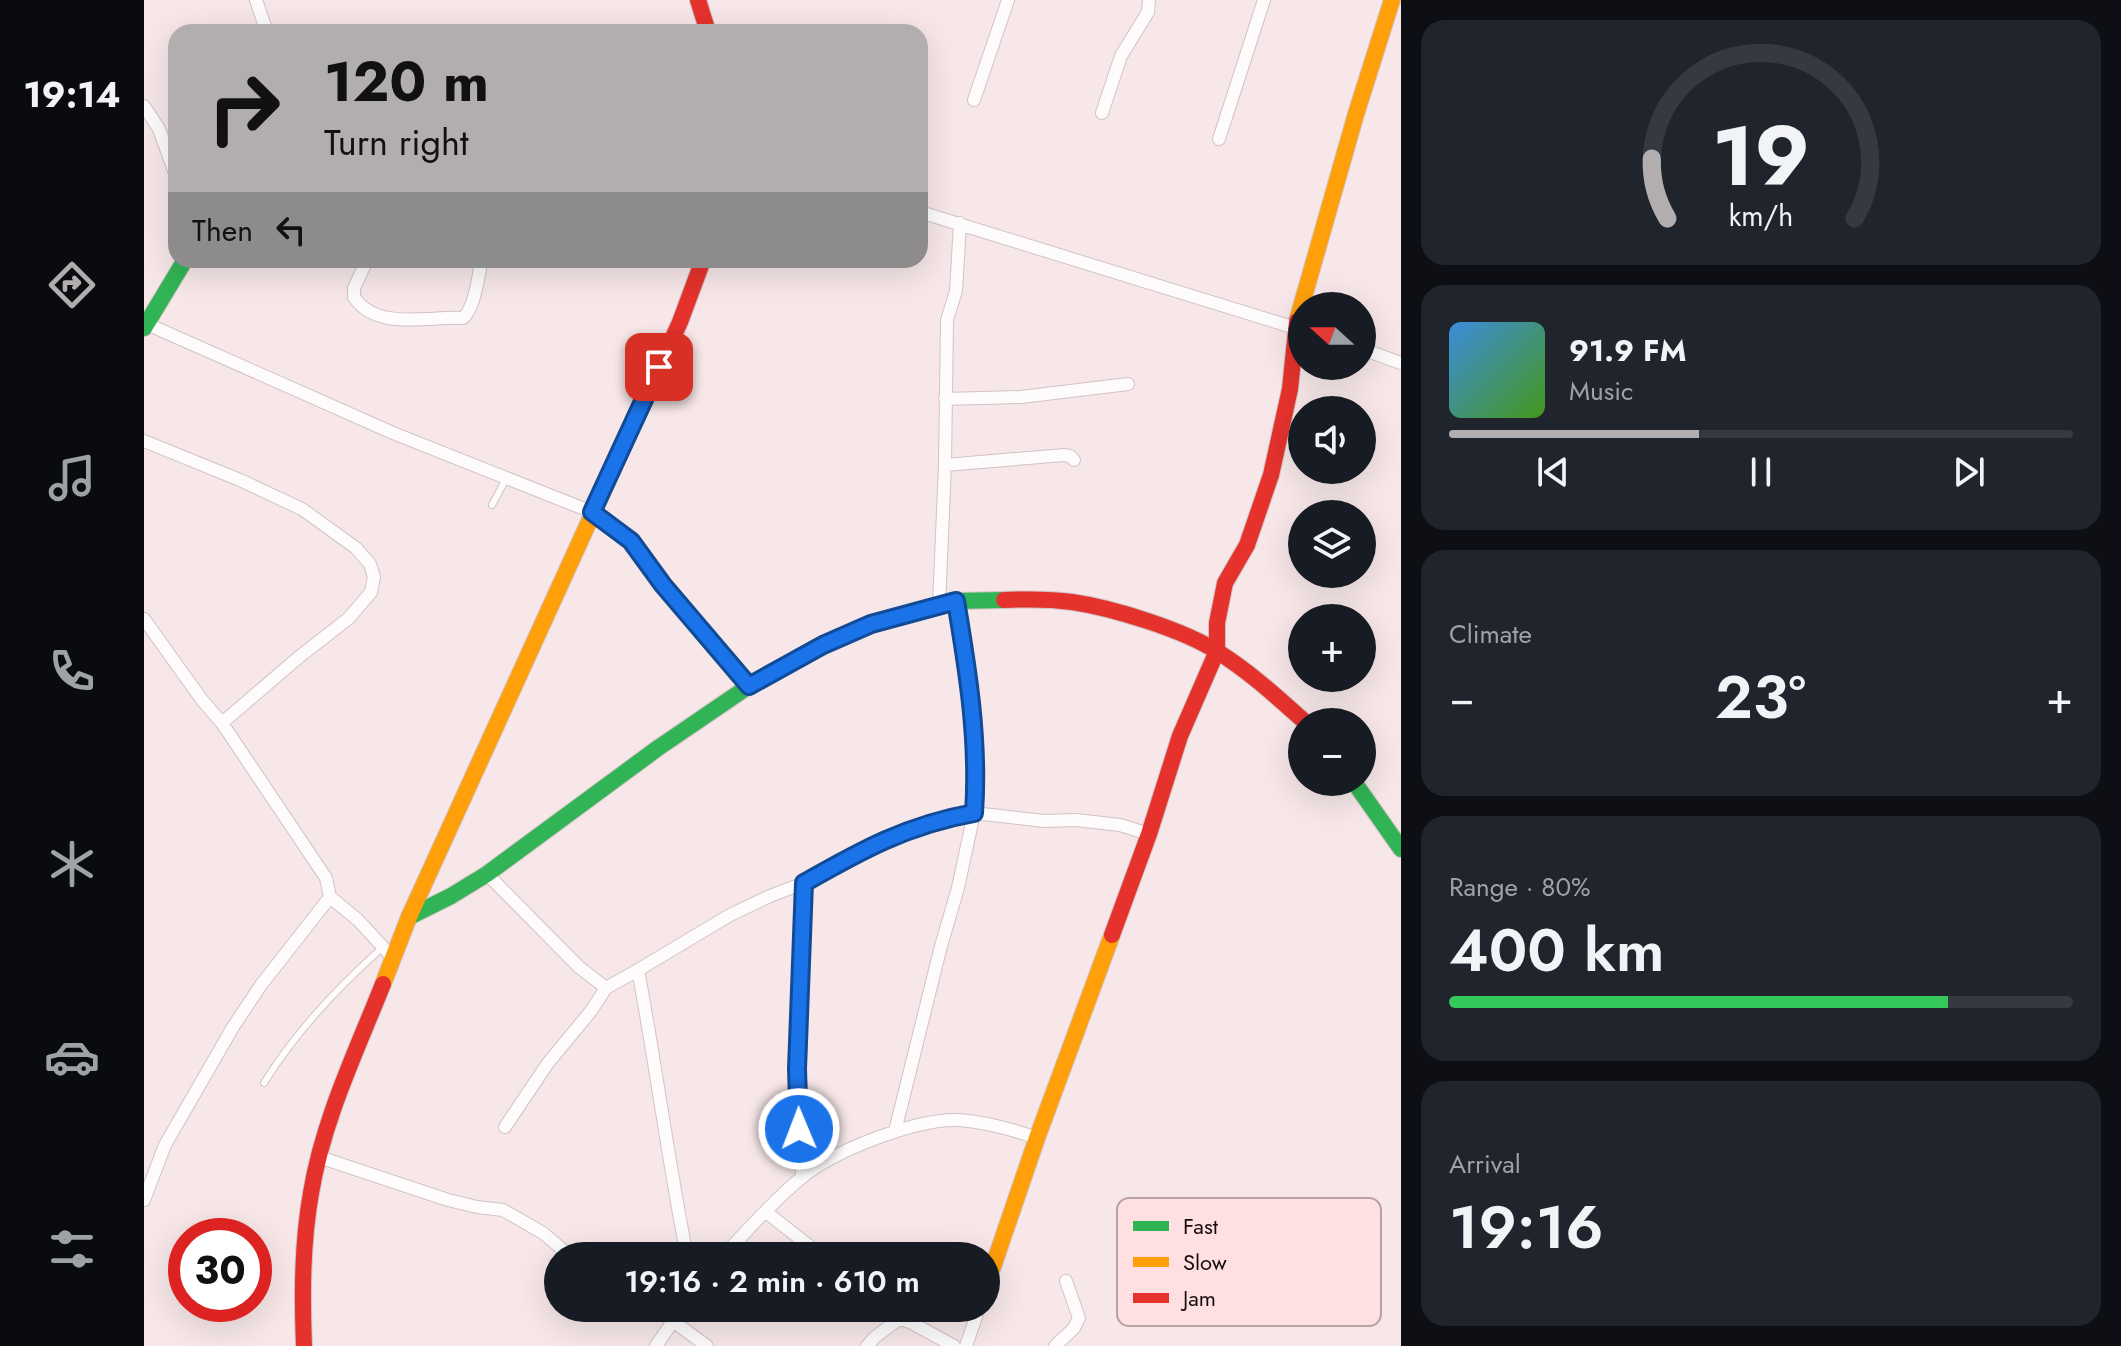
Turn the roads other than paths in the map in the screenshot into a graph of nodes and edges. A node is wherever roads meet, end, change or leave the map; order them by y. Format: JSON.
{"nodes":[{"id":1,"x":256,"y":0,"type":"edge"},
{"id":2,"x":698,"y":0,"type":"edge"},
{"id":3,"x":1008,"y":0,"type":"edge"},
{"id":4,"x":1149,"y":0,"type":"edge"},
{"id":5,"x":1264,"y":0,"type":"edge"},
{"id":6,"x":1392,"y":0,"type":"edge"},
{"id":7,"x":264,"y":24,"type":"edge"},
{"id":8,"x":706,"y":24,"type":"edge"},
{"id":9,"x":974,"y":100,"type":"dead end"},
{"id":10,"x":144,"y":106,"type":"edge"},
{"id":11,"x":1102,"y":113,"type":"dead end"},
{"id":12,"x":1219,"y":139,"type":"dead end"},
{"id":13,"x":168,"y":154,"type":"edge"},
{"id":14,"x":928,"y":214,"type":"edge"},
{"id":15,"x":960,"y":223,"type":"junction"},
{"id":16,"x":180,"y":268,"type":"edge"},
{"id":17,"x":363,"y":268,"type":"edge"},
{"id":18,"x":480,"y":268,"type":"edge"},
{"id":19,"x":700,"y":268,"type":"edge"},
{"id":20,"x":1308,"y":292,"type":"edge"},
{"id":21,"x":145,"y":326,"type":"edge"},
{"id":22,"x":1288,"y":326,"type":"edge"},
{"id":23,"x":1376,"y":354,"type":"edge"},
{"id":24,"x":1401,"y":363,"type":"edge"},
{"id":25,"x":1291,"y":380,"type":"edge"},
{"id":26,"x":1128,"y":384,"type":"dead end"},
{"id":27,"x":945,"y":399,"type":"junction"},
{"id":28,"x":144,"y":441,"type":"edge"},
{"id":29,"x":1074,"y":460,"type":"dead end"},
{"id":30,"x":945,"y":465,"type":"junction"},
{"id":31,"x":506,"y":479,"type":"junction"},
{"id":32,"x":492,"y":505,"type":"dead end"},
{"id":33,"x":592,"y":512,"type":"junction"},
{"id":34,"x":948,"y":603,"type":"junction"},
{"id":35,"x":144,"y":619,"type":"edge"},
{"id":36,"x":1217,"y":651,"type":"junction"},
{"id":37,"x":749,"y":686,"type":"junction"},
{"id":38,"x":1289,"y":708,"type":"edge"},
{"id":39,"x":222,"y":723,"type":"junction"},
{"id":40,"x":1364,"y":796,"type":"edge"},
{"id":41,"x":974,"y":813,"type":"junction"},
{"id":42,"x":1149,"y":834,"type":"junction"},
{"id":43,"x":1401,"y":849,"type":"edge"},
{"id":44,"x":487,"y":874,"type":"junction"},
{"id":45,"x":804,"y":883,"type":"junction"},
{"id":46,"x":330,"y":897,"type":"junction"},
{"id":47,"x":409,"y":917,"type":"junction"},
{"id":48,"x":388,"y":953,"type":"junction"},
{"id":49,"x":638,"y":970,"type":"junction"},
{"id":50,"x":606,"y":988,"type":"junction"},
{"id":51,"x":264,"y":1083,"type":"dead end"},
{"id":52,"x":505,"y":1127,"type":"dead end"},
{"id":53,"x":895,"y":1131,"type":"junction"},
{"id":54,"x":1037,"y":1138,"type":"junction"},
{"id":55,"x":319,"y":1157,"type":"junction"},
{"id":56,"x":802,"y":1177,"type":"junction"},
{"id":57,"x":144,"y":1200,"type":"edge"},
{"id":58,"x":766,"y":1212,"type":"junction"},
{"id":59,"x":554,"y":1242,"type":"edge"},
{"id":60,"x":684,"y":1242,"type":"edge"},
{"id":61,"x":737,"y":1242,"type":"edge"},
{"id":62,"x":804,"y":1242,"type":"edge"},
{"id":63,"x":1000,"y":1246,"type":"edge"},
{"id":64,"x":1066,"y":1281,"type":"dead end"},
{"id":65,"x":672,"y":1322,"type":"edge"},
{"id":66,"x":676,"y":1322,"type":"edge"},
{"id":67,"x":895,"y":1322,"type":"edge"},
{"id":68,"x":910,"y":1322,"type":"edge"},
{"id":69,"x":974,"y":1322,"type":"edge"},
{"id":70,"x":304,"y":1346,"type":"edge"},
{"id":71,"x":656,"y":1346,"type":"edge"},
{"id":72,"x":707,"y":1346,"type":"edge"},
{"id":73,"x":867,"y":1346,"type":"edge"},
{"id":74,"x":954,"y":1346,"type":"edge"},
{"id":75,"x":966,"y":1346,"type":"edge"},
{"id":76,"x":1055,"y":1346,"type":"edge"}],
"edges":[{"from":1,"to":7,"type":"street"},
{"from":2,"to":8,"type":"main road"},
{"from":3,"to":9,"type":"street"},
{"from":4,"to":11,"type":"street"},
{"from":5,"to":12,"type":"street"},
{"from":6,"to":20,"type":"main road"},
{"from":10,"to":13,"type":"street"},
{"from":14,"to":15,"type":"street"},
{"from":15,"to":22,"type":"street"},
{"from":15,"to":27,"type":"street"},
{"from":16,"to":21,"type":"main road"},
{"from":17,"to":18,"type":"street"},
{"from":19,"to":33,"type":"main road"},
{"from":21,"to":31,"type":"street"},
{"from":23,"to":24,"type":"street"},
{"from":25,"to":36,"type":"main road"},
{"from":26,"to":27,"type":"street"},
{"from":27,"to":30,"type":"street"},
{"from":28,"to":39,"type":"street"},
{"from":29,"to":30,"type":"street"},
{"from":30,"to":34,"type":"street"},
{"from":31,"to":32,"type":"lane"},
{"from":31,"to":33,"type":"street"},
{"from":33,"to":37,"type":"street"},
{"from":33,"to":47,"type":"main road"},
{"from":34,"to":36,"type":"main road"},
{"from":34,"to":37,"type":"main road"},
{"from":34,"to":41,"type":"street"},
{"from":35,"to":39,"type":"street"},
{"from":36,"to":38,"type":"main road"},
{"from":36,"to":42,"type":"main road"},
{"from":37,"to":44,"type":"main road"},
{"from":39,"to":46,"type":"street"},
{"from":40,"to":43,"type":"main road"},
{"from":41,"to":42,"type":"street"},
{"from":41,"to":45,"type":"street"},
{"from":41,"to":53,"type":"street"},
{"from":42,"to":54,"type":"main road"},
{"from":44,"to":47,"type":"main road"},
{"from":44,"to":50,"type":"street"},
{"from":45,"to":49,"type":"street"},
{"from":45,"to":56,"type":"street"},
{"from":46,"to":48,"type":"street"},
{"from":46,"to":57,"type":"street"},
{"from":47,"to":48,"type":"main road"},
{"from":48,"to":51,"type":"lane"},
{"from":48,"to":55,"type":"main road"},
{"from":49,"to":50,"type":"street"},
{"from":49,"to":60,"type":"street"},
{"from":50,"to":52,"type":"street"},
{"from":53,"to":54,"type":"street"},
{"from":53,"to":56,"type":"street"},
{"from":54,"to":63,"type":"main road"},
{"from":55,"to":59,"type":"street"},
{"from":55,"to":70,"type":"main road"},
{"from":56,"to":58,"type":"street"},
{"from":58,"to":61,"type":"street"},
{"from":58,"to":62,"type":"street"},
{"from":64,"to":76,"type":"street"},
{"from":65,"to":71,"type":"street"},
{"from":66,"to":72,"type":"street"},
{"from":67,"to":73,"type":"street"},
{"from":68,"to":74,"type":"street"},
{"from":69,"to":75,"type":"street"}]}
